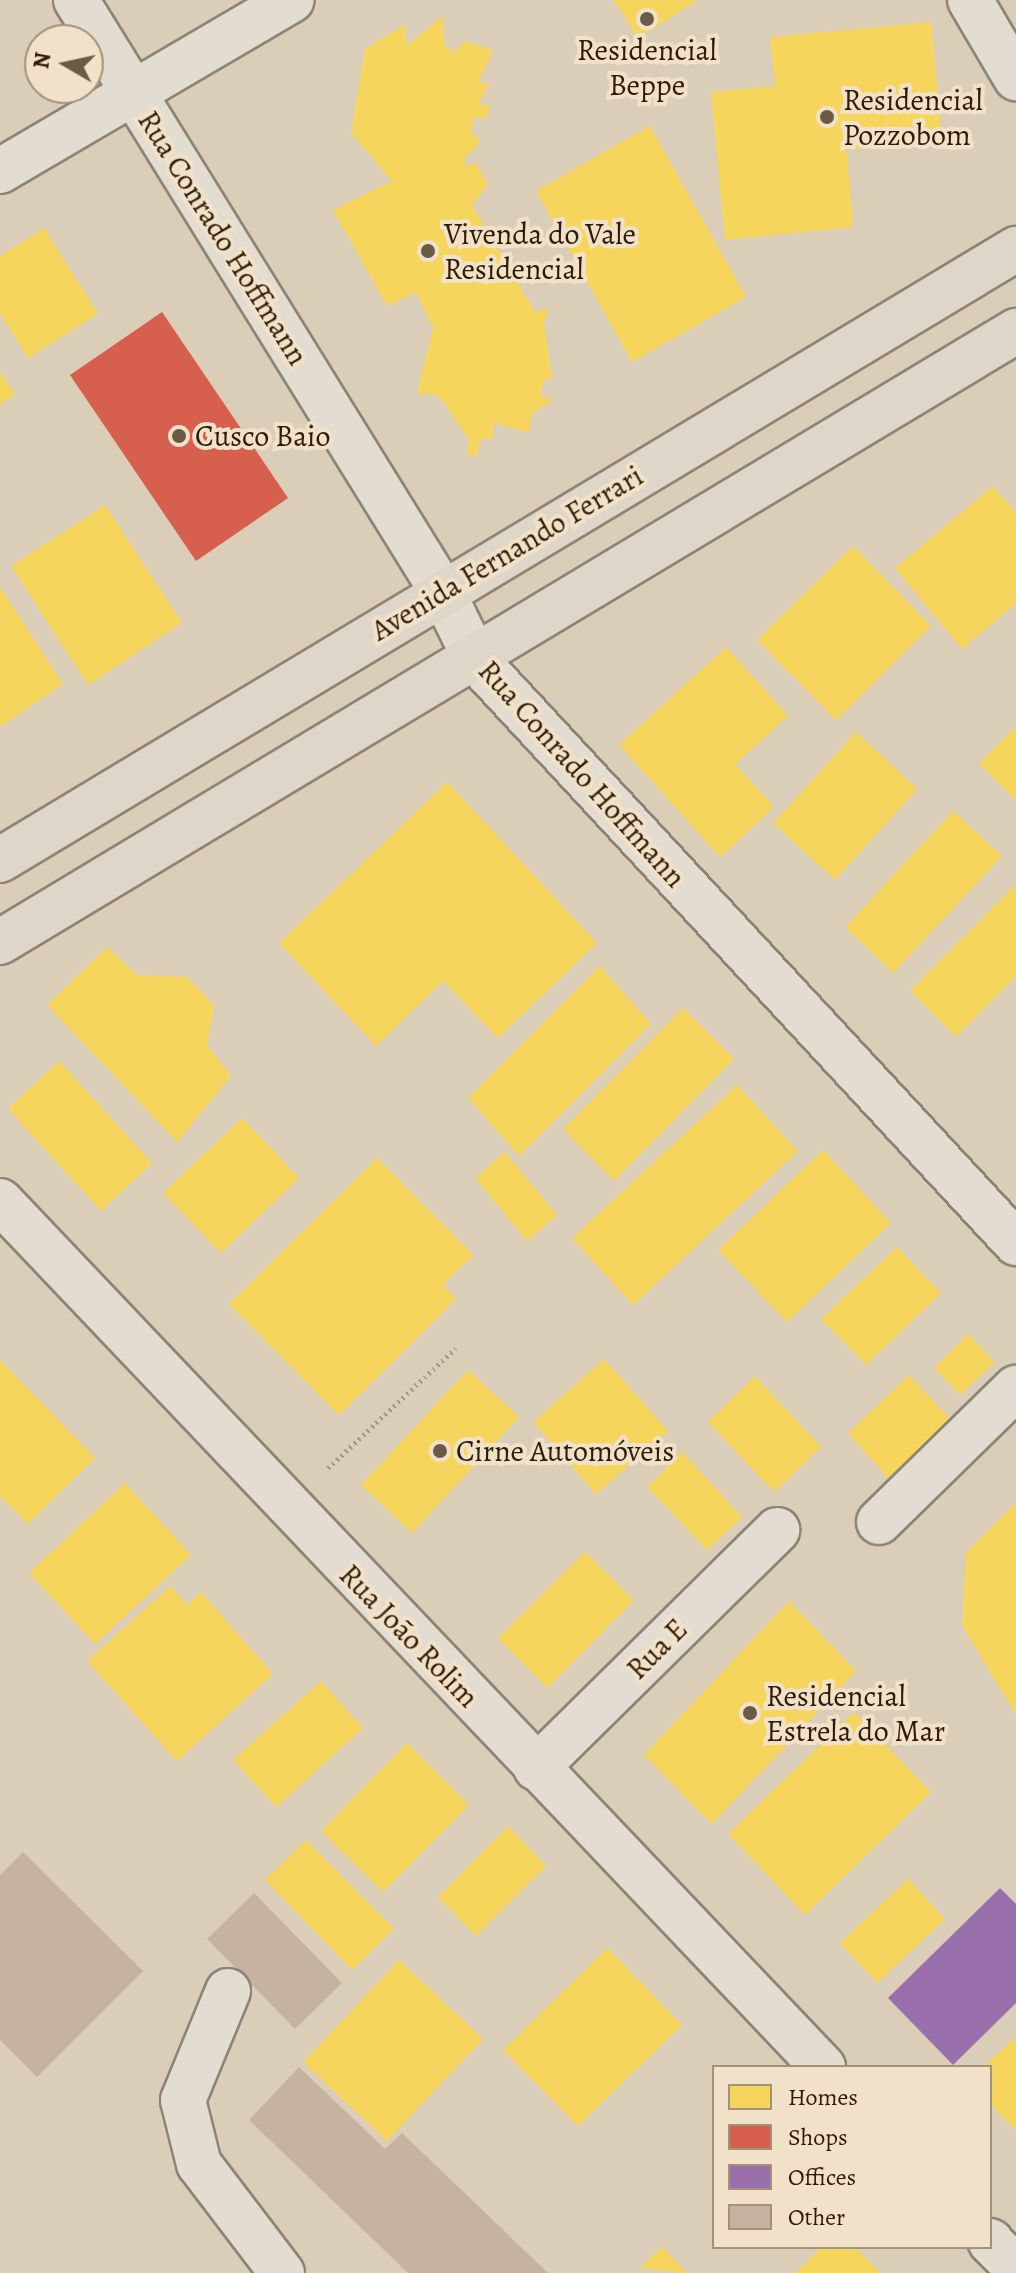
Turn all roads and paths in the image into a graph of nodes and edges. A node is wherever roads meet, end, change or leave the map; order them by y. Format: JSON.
{"nodes":[{"id":1,"x":76,"y":0,"type":"edge"},
{"id":2,"x":292,"y":0,"type":"edge"},
{"id":3,"x":970,"y":0,"type":"edge"},
{"id":4,"x":1016,"y":78,"type":"edge"},
{"id":5,"x":134,"y":93,"type":"junction"},
{"id":6,"x":0,"y":171,"type":"edge"},
{"id":7,"x":1016,"y":249,"type":"edge"},
{"id":8,"x":1016,"y":331,"type":"edge"},
{"id":9,"x":442,"y":591,"type":"junction"},
{"id":10,"x":476,"y":660,"type":"junction"},
{"id":11,"x":0,"y":860,"type":"edge"},
{"id":12,"x":0,"y":942,"type":"edge"},
{"id":13,"x":0,"y":1201,"type":"edge"},
{"id":14,"x":1016,"y":1243,"type":"edge"},
{"id":15,"x":456,"y":1348,"type":"dead end"},
{"id":16,"x":1016,"y":1388,"type":"edge"},
{"id":17,"x":286,"y":1508,"type":"junction"},
{"id":18,"x":879,"y":1522,"type":"dead end"},
{"id":19,"x":777,"y":1530,"type":"dead end"},
{"id":20,"x":536,"y":1768,"type":"junction"},
{"id":21,"x":228,"y":1991,"type":"dead end"},
{"id":22,"x":821,"y":2065,"type":"edge"},
{"id":23,"x":992,"y":2243,"type":"edge"},
{"id":24,"x":1016,"y":2268,"type":"edge"},
{"id":25,"x":282,"y":2273,"type":"edge"}],
"edges":[{"from":1,"to":5,"type":"street","name":"Rua Conrado Hoffmann"},
{"from":2,"to":5,"type":"street"},
{"from":3,"to":4,"type":"street"},
{"from":5,"to":6,"type":"street"},
{"from":5,"to":9,"type":"street","name":"Rua Conrado Hoffmann"},
{"from":7,"to":9,"type":"main road","name":"Avenida Fernando Ferrari"},
{"from":8,"to":10,"type":"main road"},
{"from":9,"to":10,"type":"street","name":"Rua Conrado Hoffmann"},
{"from":9,"to":11,"type":"main road","name":"Avenida Fernando Ferrari"},
{"from":10,"to":12,"type":"main road"},
{"from":10,"to":14,"type":"street","name":"Rua Conrado Hoffmann"},
{"from":13,"to":17,"type":"street","name":"Rua João Rolim"},
{"from":15,"to":17,"type":"path"},
{"from":16,"to":18,"type":"street"},
{"from":17,"to":20,"type":"street","name":"Rua João Rolim"},
{"from":19,"to":20,"type":"street","name":"Rua E"},
{"from":20,"to":22,"type":"street","name":"Rua João Rolim"},
{"from":21,"to":25,"type":"street"},
{"from":23,"to":24,"type":"street"}]}
